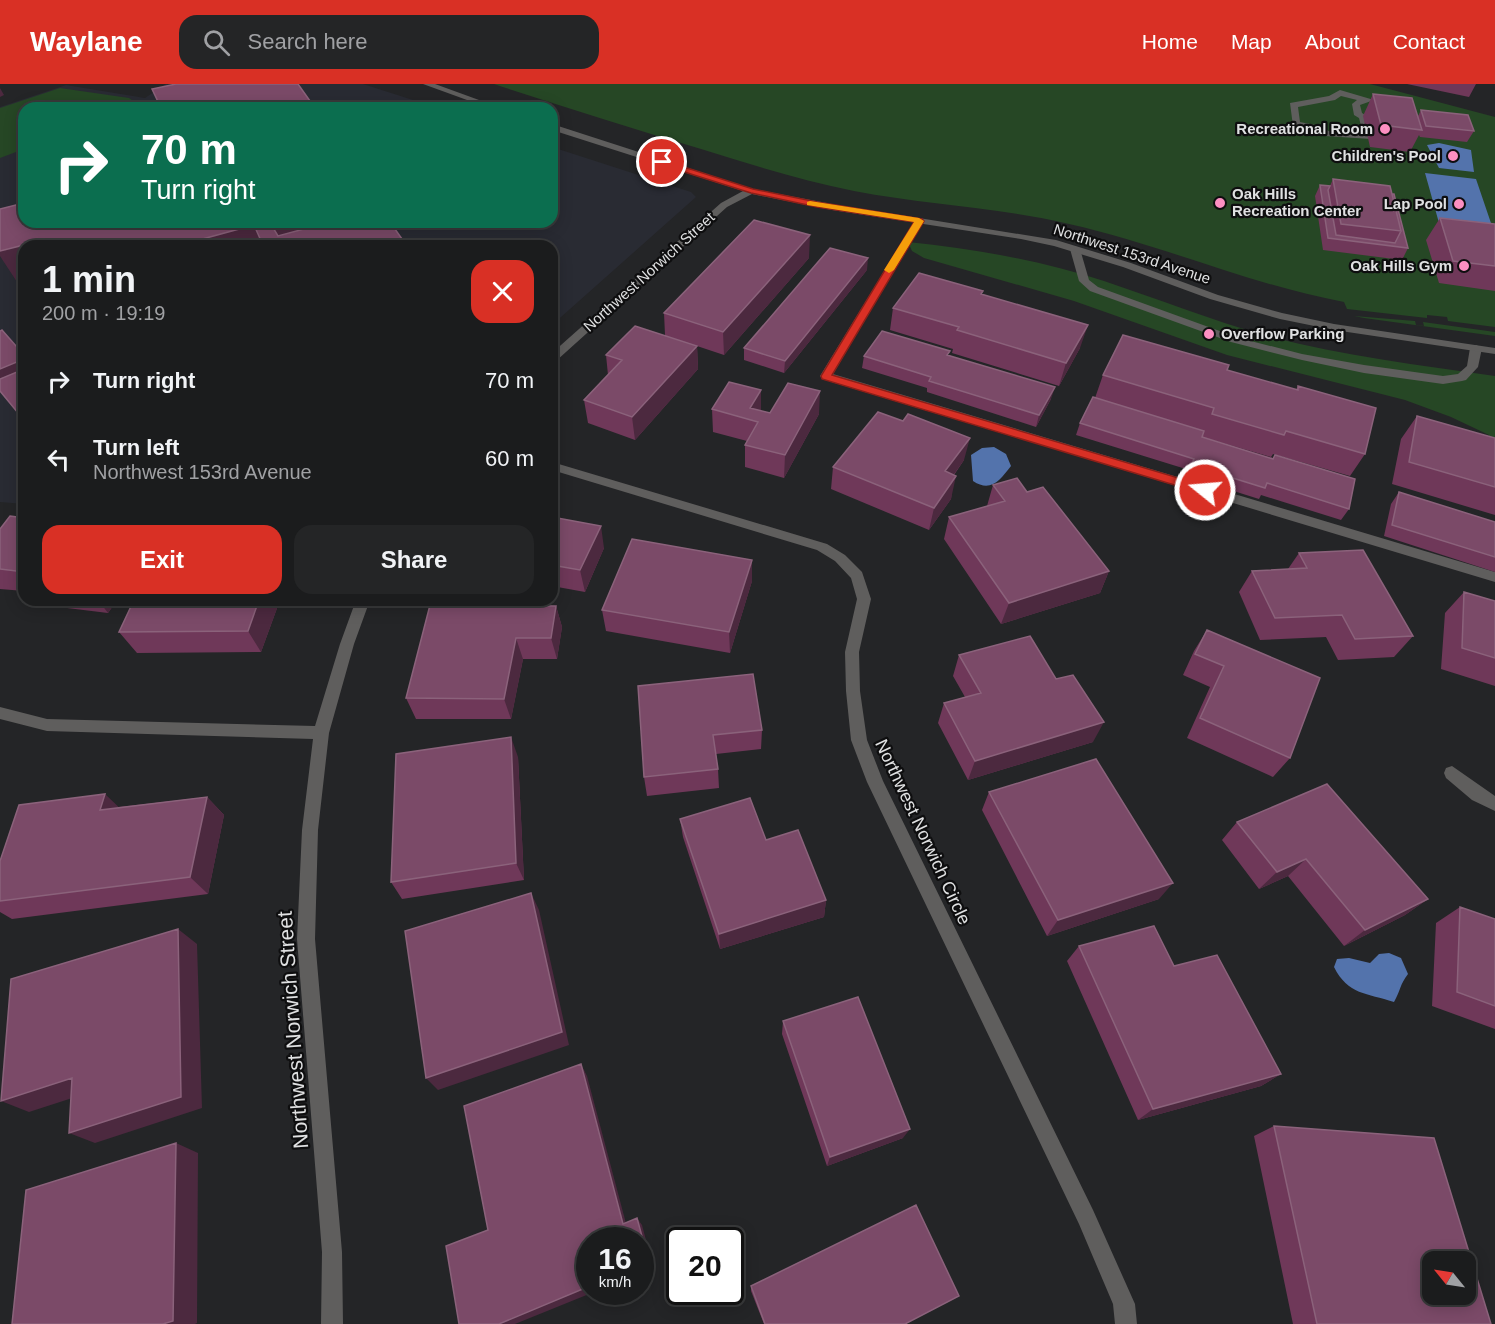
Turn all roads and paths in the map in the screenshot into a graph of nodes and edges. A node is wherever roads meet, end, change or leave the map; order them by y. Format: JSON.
{"nodes":[{"id":1,"x":428,"y":84,"type":"edge"},
{"id":2,"x":480,"y":102,"type":"edge"},
{"id":3,"x":558,"y":129,"type":"edge"},
{"id":4,"x":1325,"y":133,"type":"joint"},
{"id":5,"x":751,"y":191,"type":"junction"},
{"id":6,"x":919,"y":221,"type":"junction"},
{"id":7,"x":1075,"y":249,"type":"junction"},
{"id":8,"x":1476,"y":348,"type":"junction"},
{"id":9,"x":1495,"y":351,"type":"edge"},
{"id":10,"x":558,"y":354,"type":"edge"},
{"id":11,"x":558,"y":468,"type":"edge"},
{"id":12,"x":1495,"y":577,"type":"edge"},
{"id":13,"x":361,"y":606,"type":"edge"},
{"id":14,"x":0,"y":713,"type":"edge"},
{"id":15,"x":321,"y":733,"type":"junction"},
{"id":16,"x":1452,"y":773,"type":"dead end"},
{"id":17,"x":1495,"y":804,"type":"edge"},
{"id":18,"x":332,"y":1324,"type":"edge"},
{"id":19,"x":1126,"y":1324,"type":"edge"}],
"edges":[{"from":1,"to":2,"type":"street"},
{"from":3,"to":5,"type":"street","name":"Northwest 153rd Avenue"},
{"from":4,"to":4,"type":"street"},
{"from":5,"to":6,"type":"street","name":"Northwest 153rd Avenue"},
{"from":5,"to":10,"type":"street","name":"Northwest Norwich Street"},
{"from":6,"to":7,"type":"street","name":"Northwest 153rd Avenue"},
{"from":6,"to":12,"type":"street"},
{"from":7,"to":8,"type":"street","name":"Northwest 153rd Avenue"},
{"from":7,"to":8,"type":"street"},
{"from":8,"to":9,"type":"street","name":"Northwest 153rd Avenue"},
{"from":11,"to":19,"type":"street","name":"Northwest Norwich Circle"},
{"from":13,"to":15,"type":"street","name":"Northwest Norwich Street"},
{"from":14,"to":15,"type":"street"},
{"from":15,"to":18,"type":"street","name":"Northwest Norwich Street"},
{"from":16,"to":17,"type":"street"}]}
